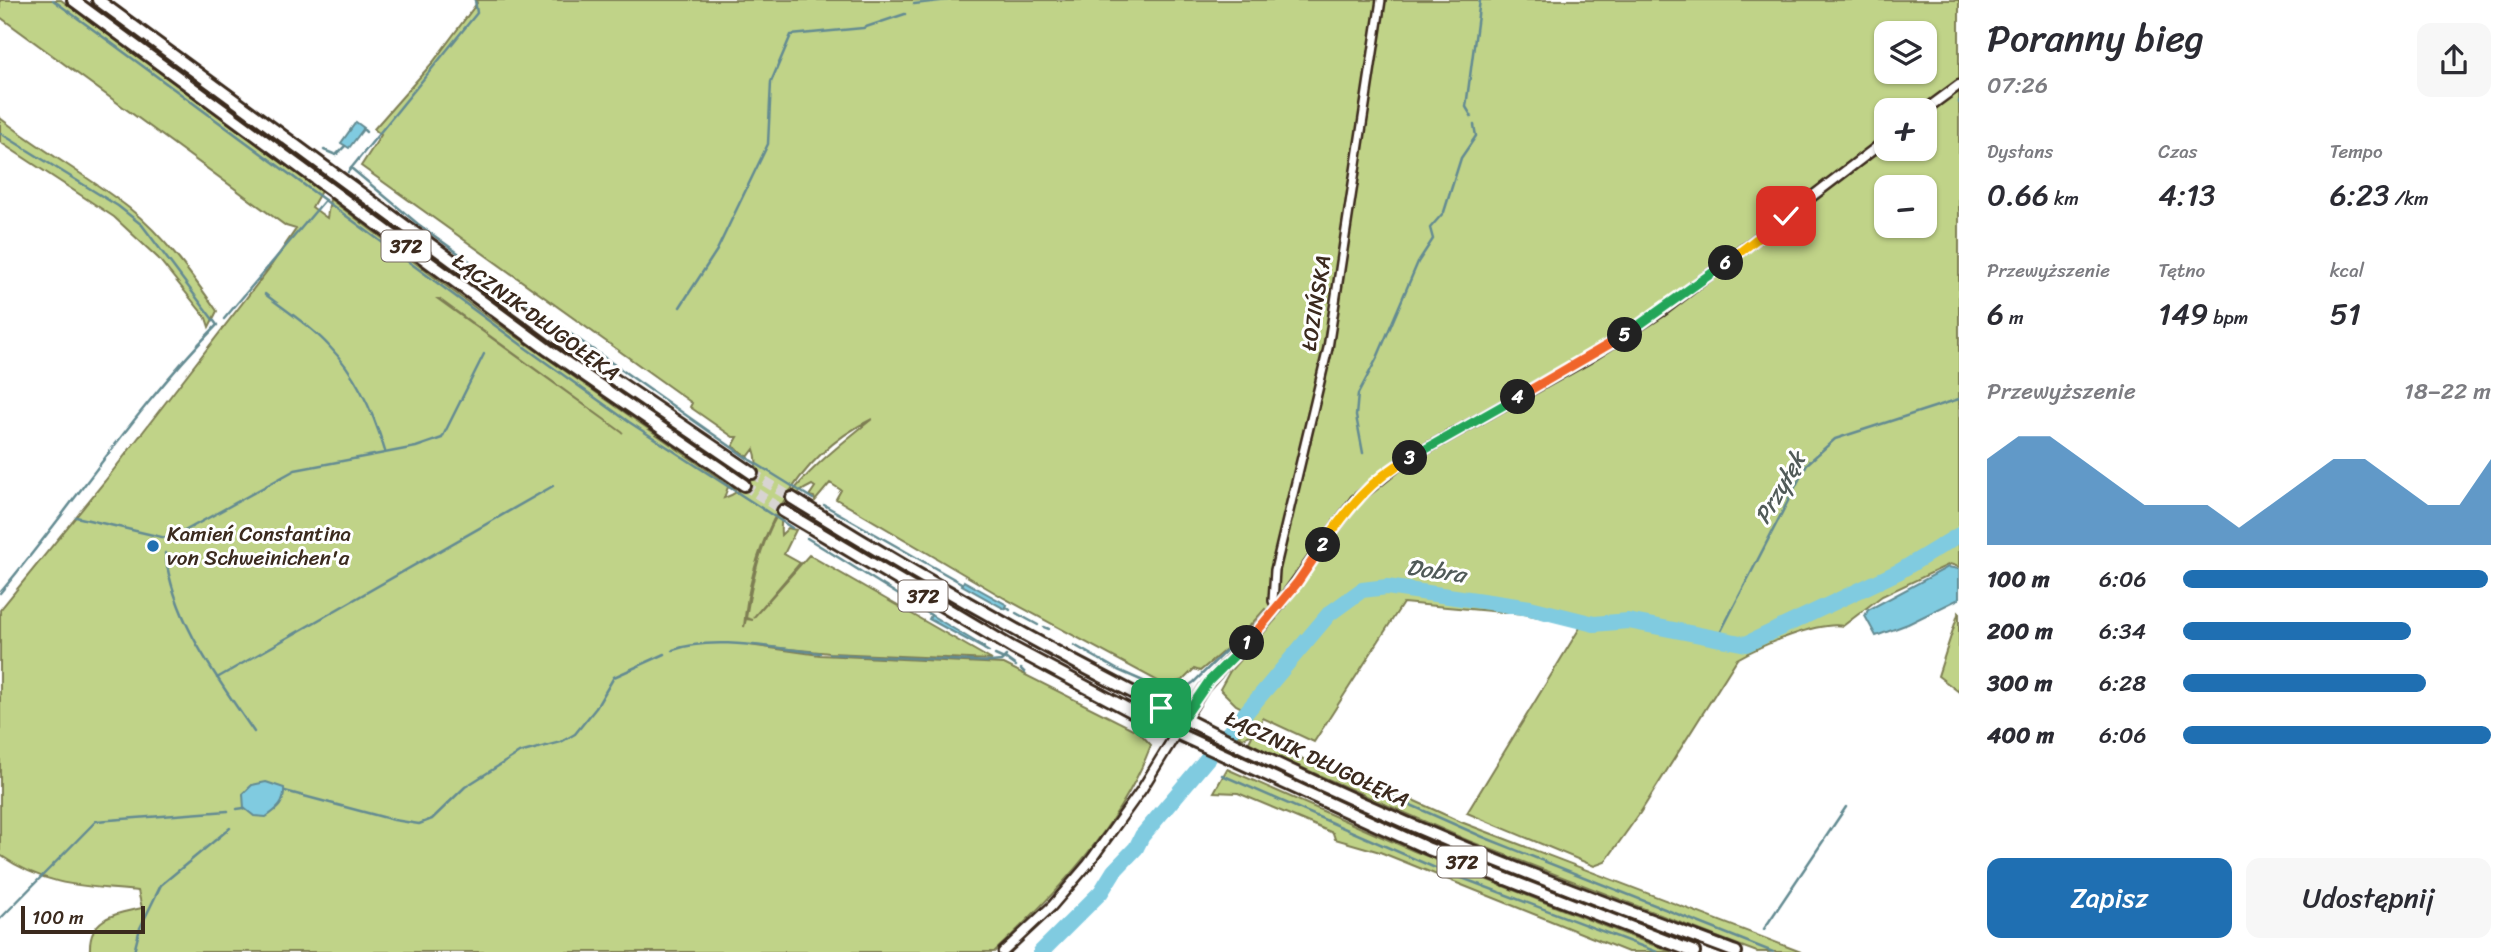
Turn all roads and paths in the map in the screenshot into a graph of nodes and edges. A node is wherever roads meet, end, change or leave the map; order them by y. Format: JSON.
{"nodes":[{"id":1,"x":73,"y":0,"type":"edge"},
{"id":2,"x":98,"y":0,"type":"edge"},
{"id":3,"x":1381,"y":0,"type":"edge"},
{"id":4,"x":1959,"y":85,"type":"edge"},
{"id":5,"x":1937,"y":101,"type":"edge"},
{"id":6,"x":1874,"y":149,"type":"edge"},
{"id":7,"x":752,"y":473,"type":"tunnel mouth"},
{"id":8,"x":744,"y":485,"type":"tunnel mouth"},
{"id":9,"x":792,"y":498,"type":"tunnel mouth"},
{"id":10,"x":783,"y":510,"type":"tunnel mouth"},
{"id":11,"x":1277,"y":608,"type":"junction"},
{"id":12,"x":1183,"y":719,"type":"junction"},
{"id":13,"x":1175,"y":733,"type":"junction"},
{"id":14,"x":1003,"y":952,"type":"edge"},
{"id":15,"x":1694,"y":952,"type":"edge"},
{"id":16,"x":1736,"y":952,"type":"edge"}],
"edges":[{"from":1,"to":8,"type":"main road","name":"ŁĄCZNIK DŁUGOŁĘKA","number":"372"},
{"from":2,"to":7,"type":"main road","name":"ŁĄCZNIK DŁUGOŁĘKA","number":"372"},
{"from":3,"to":11,"type":"street","name":"ŁOZIŃSKA"},
{"from":4,"to":5,"type":"street"},
{"from":6,"to":11,"type":"street"},
{"from":9,"to":12,"type":"main road","name":"ŁĄCZNIK DŁUGOŁĘKA","number":"372"},
{"from":10,"to":13,"type":"main road","name":"ŁĄCZNIK DŁUGOŁĘKA","number":"372"},
{"from":11,"to":12,"type":"street"},
{"from":12,"to":13,"type":"street"},
{"from":12,"to":16,"type":"main road","name":"ŁĄCZNIK DŁUGOŁĘKA","number":"372"},
{"from":13,"to":14,"type":"street"},
{"from":13,"to":15,"type":"main road","name":"ŁĄCZNIK DŁUGOŁĘKA","number":"372"}]}
